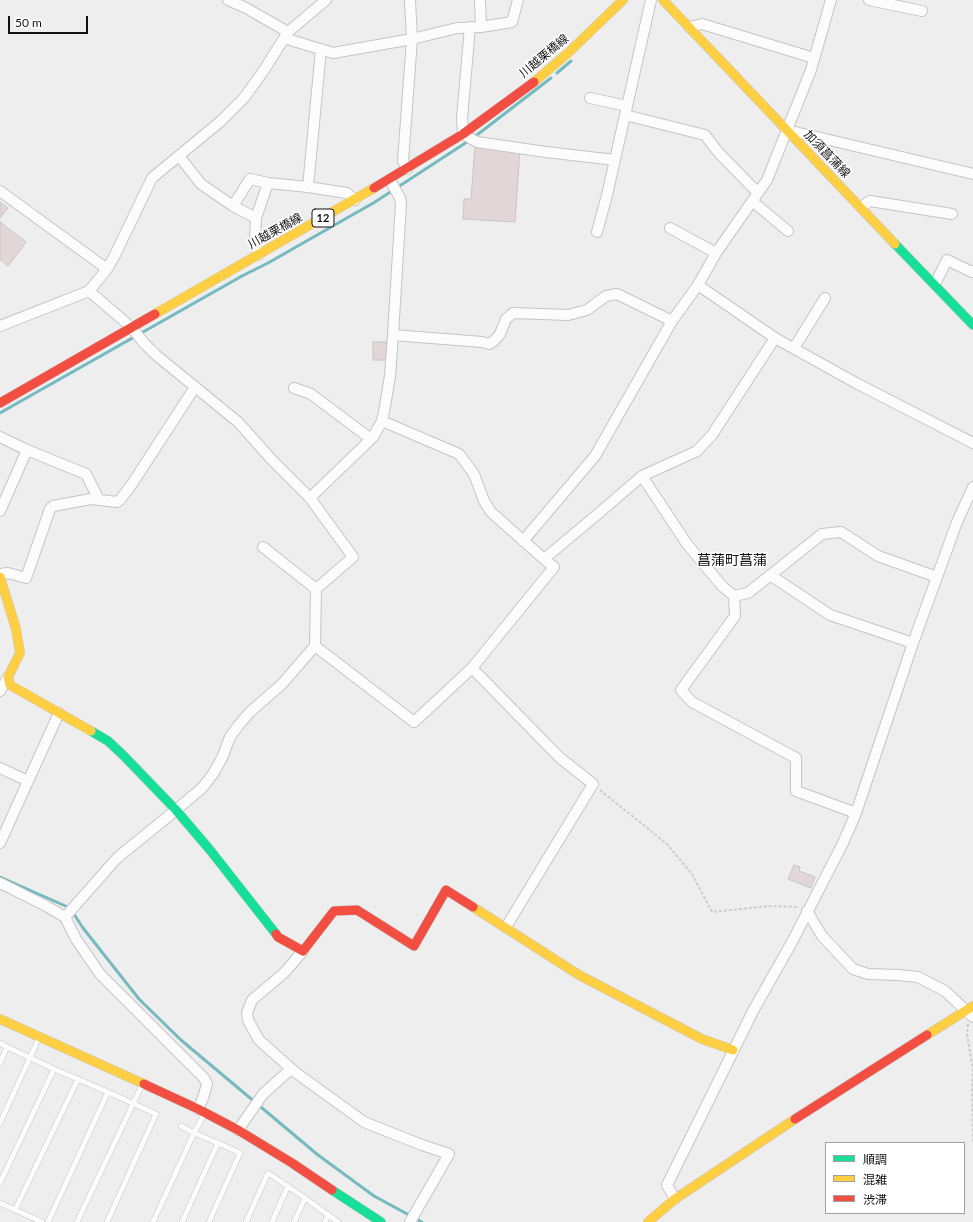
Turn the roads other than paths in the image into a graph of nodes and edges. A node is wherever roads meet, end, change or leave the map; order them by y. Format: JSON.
{"nodes":[{"id":1,"x":228,"y":0,"type":"edge"},
{"id":2,"x":326,"y":0,"type":"edge"},
{"id":3,"x":410,"y":0,"type":"edge"},
{"id":4,"x":480,"y":0,"type":"edge"},
{"id":5,"x":518,"y":0,"type":"edge"},
{"id":6,"x":623,"y":0,"type":"edge"},
{"id":7,"x":651,"y":0,"type":"edge"},
{"id":8,"x":663,"y":0,"type":"edge"},
{"id":9,"x":831,"y":0,"type":"edge"},
{"id":10,"x":869,"y":0,"type":"edge"},
{"id":11,"x":247,"y":4,"type":"edge"},
{"id":12,"x":922,"y":11,"type":"dead end"},
{"id":13,"x":470,"y":27,"type":"junction"},
{"id":14,"x":481,"y":27,"type":"junction"},
{"id":15,"x":689,"y":27,"type":"junction"},
{"id":16,"x":286,"y":35,"type":"junction"},
{"id":17,"x":412,"y":39,"type":"junction"},
{"id":18,"x":321,"y":49,"type":"junction"},
{"id":19,"x":814,"y":58,"type":"junction"},
{"id":20,"x":590,"y":98,"type":"dead end"},
{"id":21,"x":626,"y":110,"type":"junction"},
{"id":22,"x":787,"y":130,"type":"junction"},
{"id":23,"x":463,"y":134,"type":"junction"},
{"id":24,"x":179,"y":156,"type":"junction"},
{"id":25,"x":615,"y":160,"type":"junction"},
{"id":26,"x":407,"y":169,"type":"junction"},
{"id":27,"x":973,"y":174,"type":"edge"},
{"id":28,"x":390,"y":180,"type":"junction"},
{"id":29,"x":268,"y":183,"type":"junction"},
{"id":30,"x":308,"y":187,"type":"junction"},
{"id":31,"x":0,"y":191,"type":"edge"},
{"id":32,"x":755,"y":197,"type":"junction"},
{"id":33,"x":355,"y":200,"type":"junction"},
{"id":34,"x":233,"y":206,"type":"junction"},
{"id":35,"x":861,"y":207,"type":"junction"},
{"id":36,"x":952,"y":214,"type":"dead end"},
{"id":37,"x":256,"y":218,"type":"junction"},
{"id":38,"x":670,"y":228,"type":"dead end"},
{"id":39,"x":788,"y":231,"type":"dead end"},
{"id":40,"x":597,"y":232,"type":"dead end"},
{"id":41,"x":716,"y":253,"type":"junction"},
{"id":42,"x":258,"y":255,"type":"junction"},
{"id":43,"x":107,"y":269,"type":"junction"},
{"id":44,"x":973,"y":271,"type":"edge"},
{"id":45,"x":935,"y":284,"type":"junction"},
{"id":46,"x":698,"y":285,"type":"junction"},
{"id":47,"x":89,"y":291,"type":"junction"},
{"id":48,"x":825,"y":298,"type":"dead end"},
{"id":49,"x":672,"y":321,"type":"junction"},
{"id":50,"x":973,"y":325,"type":"edge"},
{"id":51,"x":0,"y":326,"type":"edge"},
{"id":52,"x":132,"y":327,"type":"junction"},
{"id":53,"x":393,"y":334,"type":"junction"},
{"id":54,"x":776,"y":338,"type":"junction"},
{"id":55,"x":794,"y":348,"type":"junction"},
{"id":56,"x":195,"y":387,"type":"junction"},
{"id":57,"x":294,"y":388,"type":"dead end"},
{"id":58,"x":0,"y":403,"type":"edge"},
{"id":59,"x":382,"y":421,"type":"junction"},
{"id":60,"x":0,"y":437,"type":"edge"},
{"id":61,"x":371,"y":439,"type":"junction"},
{"id":62,"x":973,"y":443,"type":"edge"},
{"id":63,"x":27,"y":450,"type":"junction"},
{"id":64,"x":642,"y":476,"type":"junction"},
{"id":65,"x":973,"y":487,"type":"edge"},
{"id":66,"x":310,"y":498,"type":"junction"},
{"id":67,"x":99,"y":500,"type":"junction"},
{"id":68,"x":0,"y":511,"type":"edge"},
{"id":69,"x":524,"y":541,"type":"junction"},
{"id":70,"x":263,"y":547,"type":"dead end"},
{"id":71,"x":544,"y":559,"type":"junction"},
{"id":72,"x":770,"y":575,"type":"junction"},
{"id":73,"x":0,"y":576,"type":"edge"},
{"id":74,"x":937,"y":576,"type":"junction"},
{"id":75,"x":316,"y":589,"type":"junction"},
{"id":76,"x":734,"y":596,"type":"junction"},
{"id":77,"x":913,"y":643,"type":"junction"},
{"id":78,"x":315,"y":646,"type":"junction"},
{"id":79,"x":472,"y":668,"type":"junction"},
{"id":80,"x":8,"y":677,"type":"junction"},
{"id":81,"x":0,"y":691,"type":"edge"},
{"id":82,"x":59,"y":713,"type":"junction"},
{"id":83,"x":0,"y":768,"type":"edge"},
{"id":84,"x":28,"y":781,"type":"junction"},
{"id":85,"x":176,"y":810,"type":"junction"},
{"id":86,"x":856,"y":814,"type":"junction"},
{"id":87,"x":0,"y":843,"type":"edge"},
{"id":88,"x":0,"y":883,"type":"edge"},
{"id":89,"x":807,"y":911,"type":"junction"},
{"id":90,"x":65,"y":917,"type":"junction"},
{"id":91,"x":506,"y":927,"type":"junction"},
{"id":92,"x":303,"y":950,"type":"junction"},
{"id":93,"x":970,"y":1014,"type":"edge"},
{"id":94,"x":0,"y":1019,"type":"edge"},
{"id":95,"x":39,"y":1037,"type":"junction"},
{"id":96,"x":0,"y":1043,"type":"edge"},
{"id":97,"x":8,"y":1047,"type":"junction"},
{"id":98,"x":733,"y":1050,"type":"junction"},
{"id":99,"x":30,"y":1058,"type":"junction"},
{"id":100,"x":0,"y":1063,"type":"edge"},
{"id":101,"x":54,"y":1069,"type":"junction"},
{"id":102,"x":291,"y":1069,"type":"junction"},
{"id":103,"x":78,"y":1079,"type":"junction"},
{"id":104,"x":142,"y":1084,"type":"junction"},
{"id":105,"x":108,"y":1092,"type":"junction"},
{"id":106,"x":133,"y":1103,"type":"junction"},
{"id":107,"x":202,"y":1111,"type":"junction"},
{"id":108,"x":0,"y":1123,"type":"edge"},
{"id":109,"x":181,"y":1126,"type":"dead end"},
{"id":110,"x":238,"y":1130,"type":"junction"},
{"id":111,"x":194,"y":1133,"type":"junction"},
{"id":112,"x":218,"y":1143,"type":"junction"},
{"id":113,"x":0,"y":1183,"type":"edge"},
{"id":114,"x":288,"y":1186,"type":"junction"},
{"id":115,"x":305,"y":1198,"type":"junction"},
{"id":116,"x":675,"y":1199,"type":"junction"},
{"id":117,"x":0,"y":1203,"type":"edge"},
{"id":118,"x":15,"y":1210,"type":"junction"},
{"id":119,"x":328,"y":1215,"type":"junction"},
{"id":120,"x":42,"y":1222,"type":"edge"},
{"id":121,"x":48,"y":1222,"type":"edge"},
{"id":122,"x":77,"y":1222,"type":"edge"},
{"id":123,"x":107,"y":1222,"type":"edge"},
{"id":124,"x":154,"y":1222,"type":"edge"},
{"id":125,"x":182,"y":1222,"type":"edge"},
{"id":126,"x":209,"y":1222,"type":"edge"},
{"id":127,"x":246,"y":1222,"type":"edge"},
{"id":128,"x":272,"y":1222,"type":"edge"},
{"id":129,"x":294,"y":1222,"type":"edge"},
{"id":130,"x":325,"y":1222,"type":"edge"},
{"id":131,"x":338,"y":1222,"type":"edge"},
{"id":132,"x":381,"y":1222,"type":"edge"},
{"id":133,"x":410,"y":1222,"type":"edge"},
{"id":134,"x":648,"y":1222,"type":"edge"}],
"edges":[{"from":1,"to":11,"type":"street"},
{"from":2,"to":16,"type":"street"},
{"from":3,"to":17,"type":"street"},
{"from":4,"to":14,"type":"street"},
{"from":5,"to":14,"type":"street"},
{"from":6,"to":23,"type":"street","name":"川越栗橋線","number":"12"},
{"from":7,"to":21,"type":"street"},
{"from":8,"to":15,"type":"street","name":"加須菖蒲線"},
{"from":9,"to":19,"type":"street"},
{"from":10,"to":12,"type":"street"},
{"from":11,"to":16,"type":"street"},
{"from":13,"to":14,"type":"street"},
{"from":13,"to":17,"type":"street"},
{"from":13,"to":23,"type":"street"},
{"from":15,"to":19,"type":"street"},
{"from":15,"to":22,"type":"street","name":"加須菖蒲線"},
{"from":16,"to":18,"type":"street"},
{"from":16,"to":24,"type":"street"},
{"from":17,"to":18,"type":"street"},
{"from":17,"to":26,"type":"street"},
{"from":18,"to":30,"type":"street"},
{"from":19,"to":22,"type":"street"},
{"from":20,"to":21,"type":"street"},
{"from":21,"to":25,"type":"street"},
{"from":21,"to":32,"type":"street"},
{"from":22,"to":27,"type":"street"},
{"from":22,"to":32,"type":"street"},
{"from":22,"to":35,"type":"street","name":"加須菖蒲線"},
{"from":23,"to":25,"type":"street"},
{"from":23,"to":26,"type":"street","name":"川越栗橋線","number":"12"},
{"from":24,"to":34,"type":"street"},
{"from":24,"to":43,"type":"street"},
{"from":25,"to":40,"type":"street"},
{"from":26,"to":28,"type":"street","name":"川越栗橋線","number":"12"},
{"from":28,"to":33,"type":"street","name":"川越栗橋線","number":"12"},
{"from":28,"to":53,"type":"street"},
{"from":29,"to":30,"type":"street"},
{"from":29,"to":34,"type":"street"},
{"from":29,"to":37,"type":"street"},
{"from":30,"to":33,"type":"street"},
{"from":31,"to":43,"type":"street"},
{"from":32,"to":39,"type":"street"},
{"from":32,"to":41,"type":"street"},
{"from":33,"to":42,"type":"street","name":"川越栗橋線","number":"12"},
{"from":34,"to":37,"type":"street"},
{"from":35,"to":36,"type":"street"},
{"from":35,"to":45,"type":"street","name":"加須菖蒲線"},
{"from":37,"to":42,"type":"street"},
{"from":38,"to":41,"type":"street"},
{"from":41,"to":46,"type":"street"},
{"from":42,"to":52,"type":"street","name":"川越栗橋線","number":"12"},
{"from":43,"to":47,"type":"street"},
{"from":44,"to":45,"type":"street"},
{"from":45,"to":50,"type":"street","name":"加須菖蒲線"},
{"from":46,"to":49,"type":"street"},
{"from":46,"to":54,"type":"street"},
{"from":47,"to":51,"type":"street"},
{"from":47,"to":52,"type":"street"},
{"from":48,"to":55,"type":"street"},
{"from":49,"to":53,"type":"street"},
{"from":49,"to":69,"type":"street"},
{"from":52,"to":56,"type":"street"},
{"from":52,"to":58,"type":"street","name":"川越栗橋線","number":"12"},
{"from":53,"to":59,"type":"street"},
{"from":54,"to":55,"type":"street"},
{"from":54,"to":64,"type":"street"},
{"from":55,"to":62,"type":"street"},
{"from":56,"to":66,"type":"street"},
{"from":56,"to":67,"type":"street"},
{"from":57,"to":61,"type":"street"},
{"from":59,"to":61,"type":"street"},
{"from":59,"to":69,"type":"street"},
{"from":60,"to":63,"type":"street"},
{"from":61,"to":66,"type":"street"},
{"from":63,"to":67,"type":"street"},
{"from":63,"to":68,"type":"street"},
{"from":64,"to":71,"type":"street"},
{"from":64,"to":76,"type":"street"},
{"from":65,"to":74,"type":"street"},
{"from":66,"to":75,"type":"street"},
{"from":67,"to":73,"type":"street"},
{"from":69,"to":71,"type":"street"},
{"from":70,"to":75,"type":"street"},
{"from":71,"to":79,"type":"street"},
{"from":72,"to":74,"type":"street"},
{"from":72,"to":76,"type":"street"},
{"from":72,"to":77,"type":"street"},
{"from":73,"to":80,"type":"street"},
{"from":74,"to":77,"type":"street"},
{"from":75,"to":78,"type":"street"},
{"from":76,"to":86,"type":"street"},
{"from":77,"to":86,"type":"street"},
{"from":78,"to":79,"type":"street"},
{"from":78,"to":85,"type":"street"},
{"from":79,"to":91,"type":"street"},
{"from":80,"to":81,"type":"street"},
{"from":80,"to":82,"type":"street"},
{"from":82,"to":84,"type":"street"},
{"from":82,"to":85,"type":"street"},
{"from":83,"to":84,"type":"street"},
{"from":84,"to":87,"type":"street"},
{"from":85,"to":90,"type":"street"},
{"from":85,"to":92,"type":"street"},
{"from":86,"to":89,"type":"street"},
{"from":88,"to":90,"type":"street"},
{"from":89,"to":93,"type":"street"},
{"from":89,"to":98,"type":"street"},
{"from":90,"to":107,"type":"street"},
{"from":91,"to":92,"type":"street"},
{"from":91,"to":98,"type":"street"},
{"from":92,"to":102,"type":"street"},
{"from":93,"to":116,"type":"street"},
{"from":94,"to":95,"type":"street"},
{"from":95,"to":99,"type":"lane"},
{"from":95,"to":104,"type":"street"},
{"from":96,"to":97,"type":"lane"},
{"from":97,"to":99,"type":"lane"},
{"from":97,"to":100,"type":"lane"},
{"from":98,"to":116,"type":"street"},
{"from":99,"to":101,"type":"lane"},
{"from":99,"to":108,"type":"lane"},
{"from":101,"to":103,"type":"lane"},
{"from":101,"to":113,"type":"lane"},
{"from":102,"to":110,"type":"street"},
{"from":102,"to":133,"type":"street"},
{"from":103,"to":105,"type":"lane"},
{"from":103,"to":118,"type":"lane"},
{"from":104,"to":106,"type":"lane"},
{"from":104,"to":107,"type":"street"},
{"from":105,"to":106,"type":"lane"},
{"from":105,"to":121,"type":"lane"},
{"from":106,"to":122,"type":"lane"},
{"from":106,"to":123,"type":"lane"},
{"from":107,"to":110,"type":"street"},
{"from":107,"to":111,"type":"lane"},
{"from":109,"to":111,"type":"lane"},
{"from":110,"to":132,"type":"street"},
{"from":111,"to":112,"type":"lane"},
{"from":111,"to":124,"type":"lane"},
{"from":112,"to":125,"type":"lane"},
{"from":112,"to":126,"type":"lane"},
{"from":114,"to":115,"type":"lane"},
{"from":114,"to":127,"type":"lane"},
{"from":114,"to":128,"type":"lane"},
{"from":115,"to":119,"type":"lane"},
{"from":115,"to":129,"type":"lane"},
{"from":116,"to":134,"type":"street"},
{"from":117,"to":118,"type":"lane"},
{"from":118,"to":120,"type":"lane"},
{"from":119,"to":130,"type":"lane"},
{"from":119,"to":131,"type":"lane"}]}
